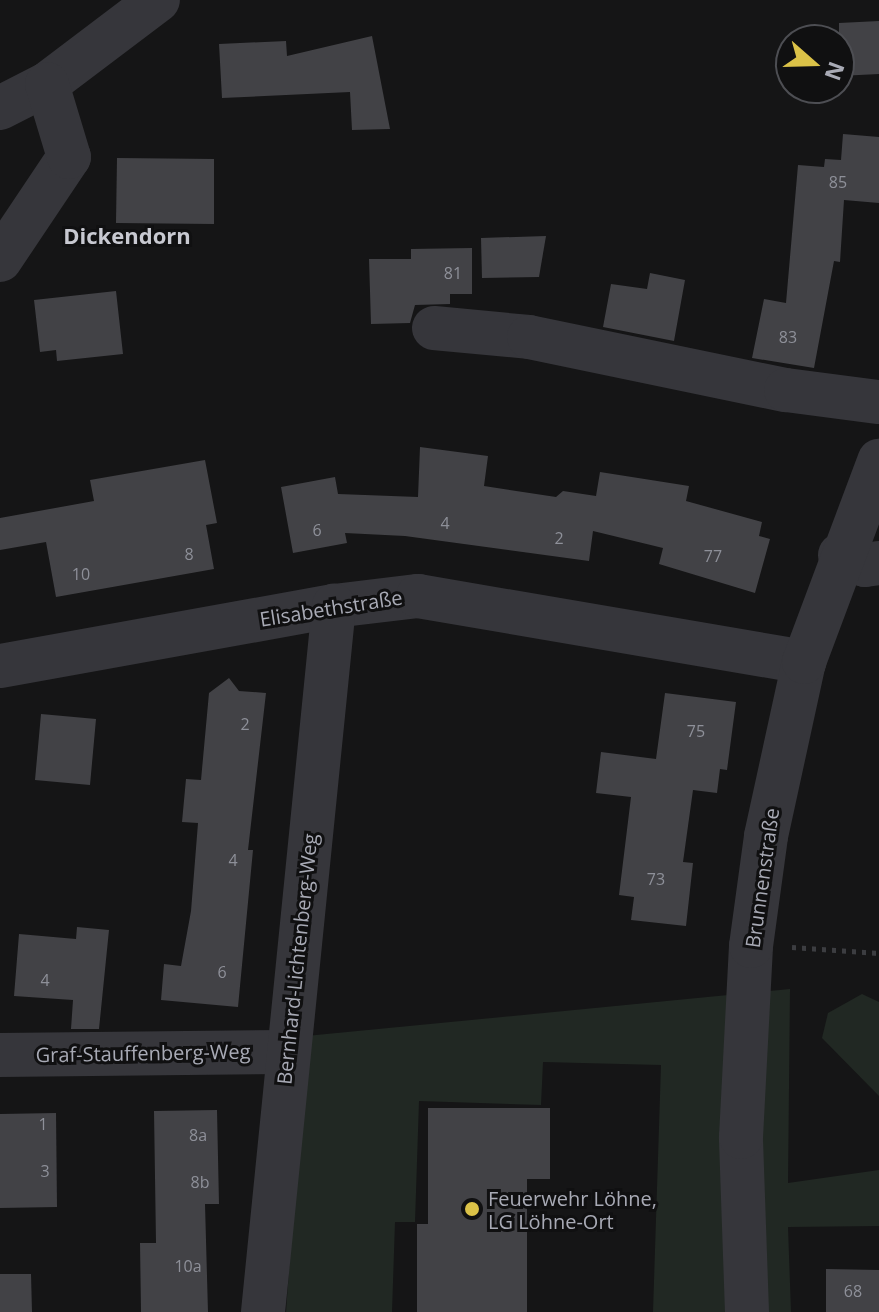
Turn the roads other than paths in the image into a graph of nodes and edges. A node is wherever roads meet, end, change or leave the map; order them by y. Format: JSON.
{"nodes":[{"id":1,"x":158,"y":0,"type":"edge"},
{"id":2,"x":47,"y":84,"type":"junction"},
{"id":3,"x":0,"y":108,"type":"edge"},
{"id":4,"x":0,"y":260,"type":"edge"},
{"id":5,"x":434,"y":328,"type":"dead end"},
{"id":6,"x":879,"y":402,"type":"edge"},
{"id":7,"x":879,"y":461,"type":"edge"},
{"id":8,"x":859,"y":559,"type":"edge"},
{"id":9,"x":334,"y":606,"type":"junction"},
{"id":10,"x":804,"y":662,"type":"junction"},
{"id":11,"x":0,"y":666,"type":"edge"},
{"id":12,"x":287,"y":1052,"type":"junction"},
{"id":13,"x":0,"y":1055,"type":"edge"},
{"id":14,"x":263,"y":1312,"type":"edge"},
{"id":15,"x":747,"y":1312,"type":"edge"}],
"edges":[{"from":1,"to":2,"type":"street"},
{"from":2,"to":3,"type":"street"},
{"from":2,"to":4,"type":"street"},
{"from":5,"to":6,"type":"street"},
{"from":7,"to":8,"type":"street","name":"Brunnenstraße"},
{"from":8,"to":10,"type":"street","name":"Brunnenstraße"},
{"from":9,"to":10,"type":"street","name":"Elisabethstraße"},
{"from":9,"to":11,"type":"street","name":"Elisabethstraße"},
{"from":9,"to":12,"type":"street","name":"Bernhard-Lichtenberg-Weg"},
{"from":10,"to":15,"type":"street","name":"Brunnenstraße"},
{"from":12,"to":13,"type":"street","name":"Graf-Stauffenberg-Weg"},
{"from":12,"to":14,"type":"street","name":"Bernhard-Lichtenberg-Weg"}]}
